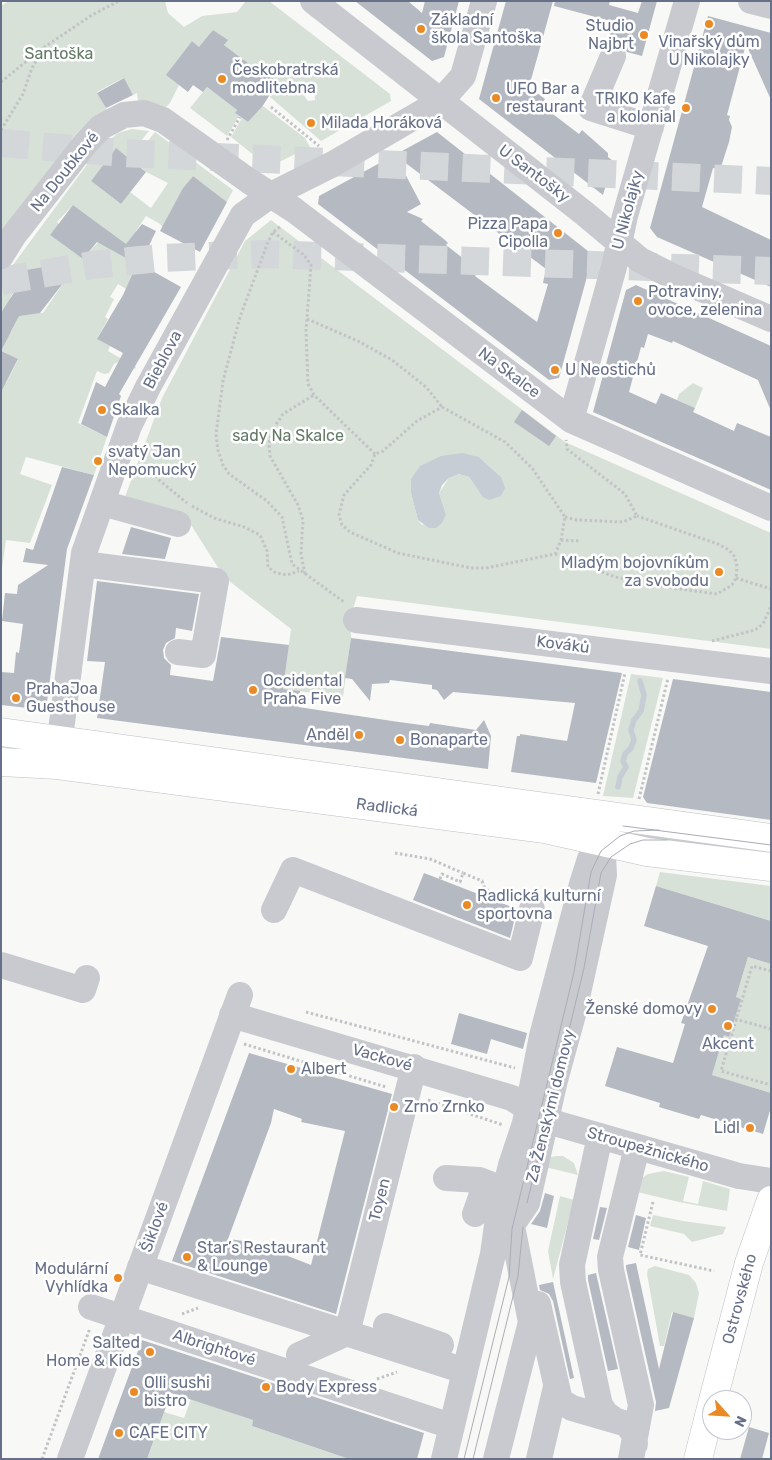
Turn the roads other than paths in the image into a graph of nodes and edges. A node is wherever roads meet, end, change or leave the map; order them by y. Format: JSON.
{"nodes":[{"id":1,"x":313,"y":1,"type":"edge"},
{"id":2,"x":484,"y":1,"type":"edge"},
{"id":3,"x":687,"y":1,"type":"edge"},
{"id":4,"x":751,"y":1,"type":"edge"},
{"id":5,"x":771,"y":6,"type":"edge"},
{"id":6,"x":613,"y":56,"type":"dead end"},
{"id":7,"x":440,"y":102,"type":"junction"},
{"id":8,"x":651,"y":127,"type":"junction"},
{"id":9,"x":271,"y":195,"type":"junction"},
{"id":10,"x":618,"y":244,"type":"junction"},
{"id":11,"x":1,"y":256,"type":"edge"},
{"id":12,"x":771,"y":319,"type":"edge"},
{"id":13,"x":571,"y":420,"type":"junction"},
{"id":14,"x":102,"y":503,"type":"junction"},
{"id":15,"x":771,"y":508,"type":"edge"},
{"id":16,"x":178,"y":524,"type":"dead end"},
{"id":17,"x":83,"y":564,"type":"junction"},
{"id":18,"x":356,"y":620,"type":"road end"},
{"id":19,"x":178,"y":652,"type":"dead end"},
{"id":20,"x":771,"y":671,"type":"edge"},
{"id":21,"x":1,"y":732,"type":"edge"},
{"id":22,"x":1,"y":745,"type":"edge"},
{"id":23,"x":1,"y":753,"type":"edge"},
{"id":24,"x":58,"y":754,"type":"junction"},
{"id":25,"x":1,"y":762,"type":"edge"},
{"id":26,"x":597,"y":827,"type":"junction"},
{"id":27,"x":771,"y":838,"type":"edge"},
{"id":28,"x":647,"y":852,"type":"junction"},
{"id":29,"x":771,"y":853,"type":"edge"},
{"id":30,"x":771,"y":867,"type":"edge"},
{"id":31,"x":592,"y":887,"type":"junction"},
{"id":32,"x":532,"y":909,"type":"dead end"},
{"id":33,"x":274,"y":910,"type":"dead end"},
{"id":34,"x":1,"y":965,"type":"edge"},
{"id":35,"x":87,"y":978,"type":"dead end"},
{"id":36,"x":236,"y":1005,"type":"joint"},
{"id":37,"x":414,"y":1067,"type":"junction"},
{"id":38,"x":533,"y":1120,"type":"junction"},
{"id":39,"x":600,"y":1136,"type":"junction"},
{"id":40,"x":637,"y":1147,"type":"junction"},
{"id":41,"x":446,"y":1178,"type":"dead end"},
{"id":42,"x":771,"y":1181,"type":"edge"},
{"id":43,"x":509,"y":1194,"type":"junction"},
{"id":44,"x":771,"y":1200,"type":"edge"},
{"id":45,"x":476,"y":1214,"type":"dead end"},
{"id":46,"x":511,"y":1225,"type":"junction"},
{"id":47,"x":494,"y":1254,"type":"junction"},
{"id":48,"x":140,"y":1267,"type":"junction"},
{"id":49,"x":94,"y":1308,"type":"road end"},
{"id":50,"x":122,"y":1318,"type":"junction"},
{"id":51,"x":386,"y":1326,"type":"dead end"},
{"id":52,"x":347,"y":1333,"type":"junction"},
{"id":53,"x":436,"y":1353,"type":"junction"},
{"id":54,"x":299,"y":1355,"type":"dead end"},
{"id":55,"x":465,"y":1371,"type":"junction"},
{"id":56,"x":556,"y":1387,"type":"junction"},
{"id":57,"x":716,"y":1390,"type":"edge"},
{"id":58,"x":612,"y":1418,"type":"junction"},
{"id":59,"x":451,"y":1426,"type":"junction"},
{"id":60,"x":703,"y":1440,"type":"edge"},
{"id":61,"x":633,"y":1452,"type":"edge"},
{"id":62,"x":70,"y":1459,"type":"edge"},
{"id":63,"x":444,"y":1459,"type":"edge"},
{"id":64,"x":496,"y":1459,"type":"edge"},
{"id":65,"x":539,"y":1459,"type":"edge"},
{"id":66,"x":698,"y":1459,"type":"edge"}],
"edges":[{"from":1,"to":7,"type":"street","name":"U Santošky"},
{"from":2,"to":7,"type":"street","name":"Bieblova"},
{"from":3,"to":8,"type":"street","name":"U Nikolajky"},
{"from":4,"to":5,"type":"street"},
{"from":6,"to":8,"type":"street"},
{"from":7,"to":9,"type":"street","name":"Bieblova"},
{"from":7,"to":10,"type":"street","name":"U Santošky"},
{"from":8,"to":10,"type":"street","name":"U Nikolajky"},
{"from":9,"to":11,"type":"street","name":"Na Doubkové"},
{"from":9,"to":13,"type":"street","name":"Na Skalce"},
{"from":9,"to":14,"type":"street","name":"Bieblova"},
{"from":10,"to":12,"type":"street","name":"U Santošky"},
{"from":10,"to":13,"type":"street","name":"U Nikolajky"},
{"from":13,"to":15,"type":"street","name":"Na Skalce"},
{"from":14,"to":16,"type":"street"},
{"from":14,"to":17,"type":"street","name":"Bieblova"},
{"from":17,"to":19,"type":"street"},
{"from":17,"to":24,"type":"street","name":"Bieblova"},
{"from":18,"to":20,"type":"street","name":"Kováků"},
{"from":21,"to":24,"type":"main road","name":"Radlická"},
{"from":22,"to":24,"type":"street"},
{"from":23,"to":24,"type":"street"},
{"from":24,"to":25,"type":"main road","name":"Radlická"},
{"from":24,"to":26,"type":"main road","name":"Radlická"},
{"from":24,"to":26,"type":"street"},
{"from":26,"to":27,"type":"main road","name":"Radlická"},
{"from":26,"to":28,"type":"main road","name":"Radlická"},
{"from":26,"to":29,"type":"street"},
{"from":26,"to":31,"type":"street","name":"Za Ženskými domovy"},
{"from":26,"to":31,"type":"street"},
{"from":28,"to":30,"type":"main road","name":"Radlická"},
{"from":28,"to":31,"type":"street"},
{"from":31,"to":38,"type":"street","name":"Za Ženskými domovy"},
{"from":32,"to":33,"type":"street"},
{"from":34,"to":35,"type":"street"},
{"from":36,"to":37,"type":"street","name":"Vackové"},
{"from":36,"to":48,"type":"street","name":"Šiklové"},
{"from":37,"to":38,"type":"street","name":"Vackové"},
{"from":37,"to":52,"type":"street","name":"Toyen"},
{"from":38,"to":39,"type":"street","name":"Stroupežnického"},
{"from":38,"to":43,"type":"street","name":"Za Ženskými domovy"},
{"from":38,"to":43,"type":"street","name":"Za Ženskými domovy"},
{"from":38,"to":46,"type":"street"},
{"from":39,"to":40,"type":"street","name":"Stroupežnického"},
{"from":39,"to":58,"type":"street"},
{"from":40,"to":42,"type":"street","name":"Stroupežnického"},
{"from":40,"to":61,"type":"street"},
{"from":41,"to":43,"type":"street"},
{"from":43,"to":45,"type":"street"},
{"from":43,"to":46,"type":"street","name":"Za Ženskými domovy"},
{"from":43,"to":47,"type":"street","name":"Za Ženskými domovy"},
{"from":43,"to":56,"type":"street"},
{"from":44,"to":57,"type":"main road","name":"Ostrovského"},
{"from":46,"to":47,"type":"street","name":"Za Ženskými domovy"},
{"from":46,"to":64,"type":"street"},
{"from":47,"to":55,"type":"street","name":"Za Ženskými domovy"},
{"from":48,"to":50,"type":"street","name":"Šiklové"},
{"from":48,"to":52,"type":"street"},
{"from":49,"to":50,"type":"street","name":"Albrightové"},
{"from":50,"to":59,"type":"street","name":"Albrightové"},
{"from":50,"to":62,"type":"street","name":"Šiklové"},
{"from":51,"to":53,"type":"street"},
{"from":52,"to":53,"type":"street"},
{"from":52,"to":54,"type":"street"},
{"from":53,"to":55,"type":"street"},
{"from":55,"to":59,"type":"street","name":"Za Ženskými domovy"},
{"from":56,"to":58,"type":"street"},
{"from":56,"to":65,"type":"street"},
{"from":58,"to":61,"type":"street"},
{"from":59,"to":63,"type":"street","name":"Za Ženskými domovy"},
{"from":60,"to":66,"type":"main road"}]}
